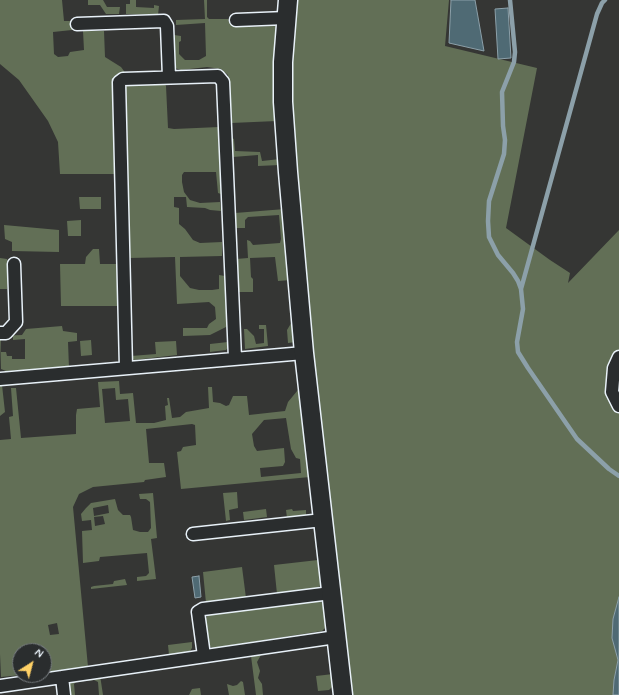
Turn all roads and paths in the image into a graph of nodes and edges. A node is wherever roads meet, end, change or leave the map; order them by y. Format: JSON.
{"nodes":[{"id":1,"x":288,"y":0,"type":"edge"},
{"id":2,"x":286,"y":18,"type":"junction"},
{"id":3,"x":236,"y":20,"type":"dead end"},
{"id":4,"x":77,"y":24,"type":"dead end"},
{"id":5,"x":169,"y":77,"type":"junction"},
{"id":6,"x":14,"y":264,"type":"dead end"},
{"id":7,"x":0,"y":333,"type":"edge"},
{"id":8,"x":304,"y":353,"type":"junction"},
{"id":9,"x":619,"y":357,"type":"edge"},
{"id":10,"x":235,"y":358,"type":"junction"},
{"id":11,"x":126,"y":368,"type":"junction"},
{"id":12,"x":0,"y":379,"type":"edge"},
{"id":13,"x":619,"y":406,"type":"edge"},
{"id":14,"x":323,"y":520,"type":"junction"},
{"id":15,"x":193,"y":534,"type":"dead end"},
{"id":16,"x":331,"y":593,"type":"junction"},
{"id":17,"x":336,"y":637,"type":"junction"},
{"id":18,"x":204,"y":656,"type":"junction"},
{"id":19,"x":62,"y":677,"type":"junction"},
{"id":20,"x":0,"y":686,"type":"edge"},
{"id":21,"x":64,"y":695,"type":"edge"},
{"id":22,"x":343,"y":695,"type":"edge"}],
"edges":[{"from":1,"to":2,"type":"street"},
{"from":2,"to":3,"type":"street"},
{"from":2,"to":8,"type":"street"},
{"from":4,"to":5,"type":"street"},
{"from":5,"to":10,"type":"street"},
{"from":5,"to":11,"type":"street"},
{"from":6,"to":7,"type":"street"},
{"from":8,"to":10,"type":"street"},
{"from":8,"to":14,"type":"street"},
{"from":9,"to":13,"type":"street"},
{"from":10,"to":11,"type":"street"},
{"from":11,"to":12,"type":"street"},
{"from":14,"to":15,"type":"street"},
{"from":14,"to":16,"type":"street"},
{"from":16,"to":17,"type":"street"},
{"from":16,"to":18,"type":"street"},
{"from":17,"to":18,"type":"street"},
{"from":17,"to":22,"type":"street"},
{"from":18,"to":19,"type":"street"},
{"from":19,"to":20,"type":"street"},
{"from":19,"to":21,"type":"street"}]}
